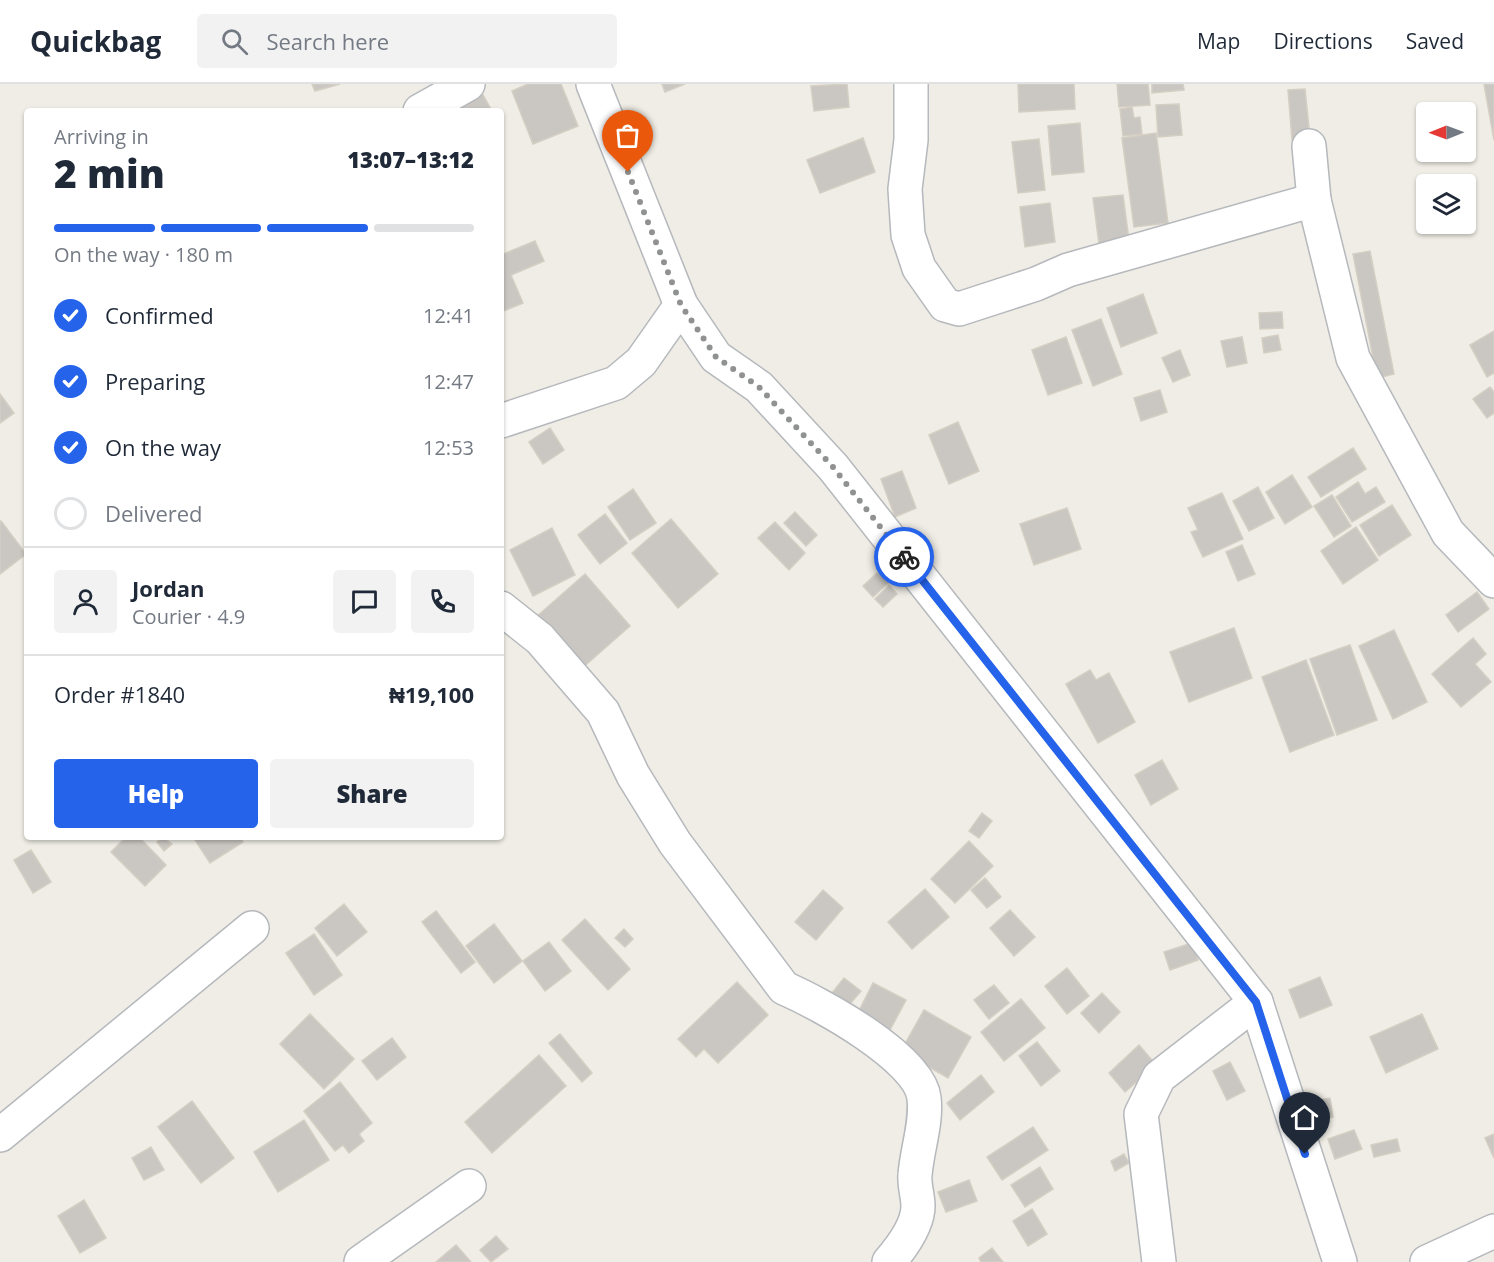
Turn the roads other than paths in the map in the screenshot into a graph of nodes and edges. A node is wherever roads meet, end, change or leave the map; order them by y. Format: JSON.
{"nodes":[{"id":1,"x":468,"y":84,"type":"edge"},
{"id":2,"x":594,"y":84,"type":"edge"},
{"id":3,"x":911,"y":84,"type":"edge"},
{"id":4,"x":425,"y":108,"type":"edge"},
{"id":5,"x":1308,"y":146,"type":"dead end"},
{"id":6,"x":1314,"y":200,"type":"junction"},
{"id":7,"x":681,"y":305,"type":"junction"},
{"id":8,"x":504,"y":420,"type":"edge"},
{"id":9,"x":1494,"y":581,"type":"edge"},
{"id":10,"x":504,"y":610,"type":"edge"},
{"id":11,"x":252,"y":928,"type":"dead end"},
{"id":12,"x":1256,"y":1002,"type":"junction"},
{"id":13,"x":0,"y":1135,"type":"edge"},
{"id":14,"x":469,"y":1186,"type":"dead end"},
{"id":15,"x":1494,"y":1231,"type":"edge"},
{"id":16,"x":362,"y":1262,"type":"edge"},
{"id":17,"x":889,"y":1262,"type":"edge"},
{"id":18,"x":1159,"y":1262,"type":"edge"},
{"id":19,"x":1340,"y":1262,"type":"edge"},
{"id":20,"x":1427,"y":1262,"type":"edge"}],
"edges":[{"from":1,"to":4,"type":"street"},
{"from":2,"to":7,"type":"street"},
{"from":3,"to":6,"type":"street"},
{"from":5,"to":6,"type":"street"},
{"from":6,"to":9,"type":"street"},
{"from":7,"to":8,"type":"street"},
{"from":7,"to":12,"type":"street"},
{"from":10,"to":17,"type":"street"},
{"from":11,"to":13,"type":"street"},
{"from":12,"to":18,"type":"street"},
{"from":12,"to":19,"type":"street"},
{"from":14,"to":16,"type":"street"},
{"from":15,"to":20,"type":"street"}]}
